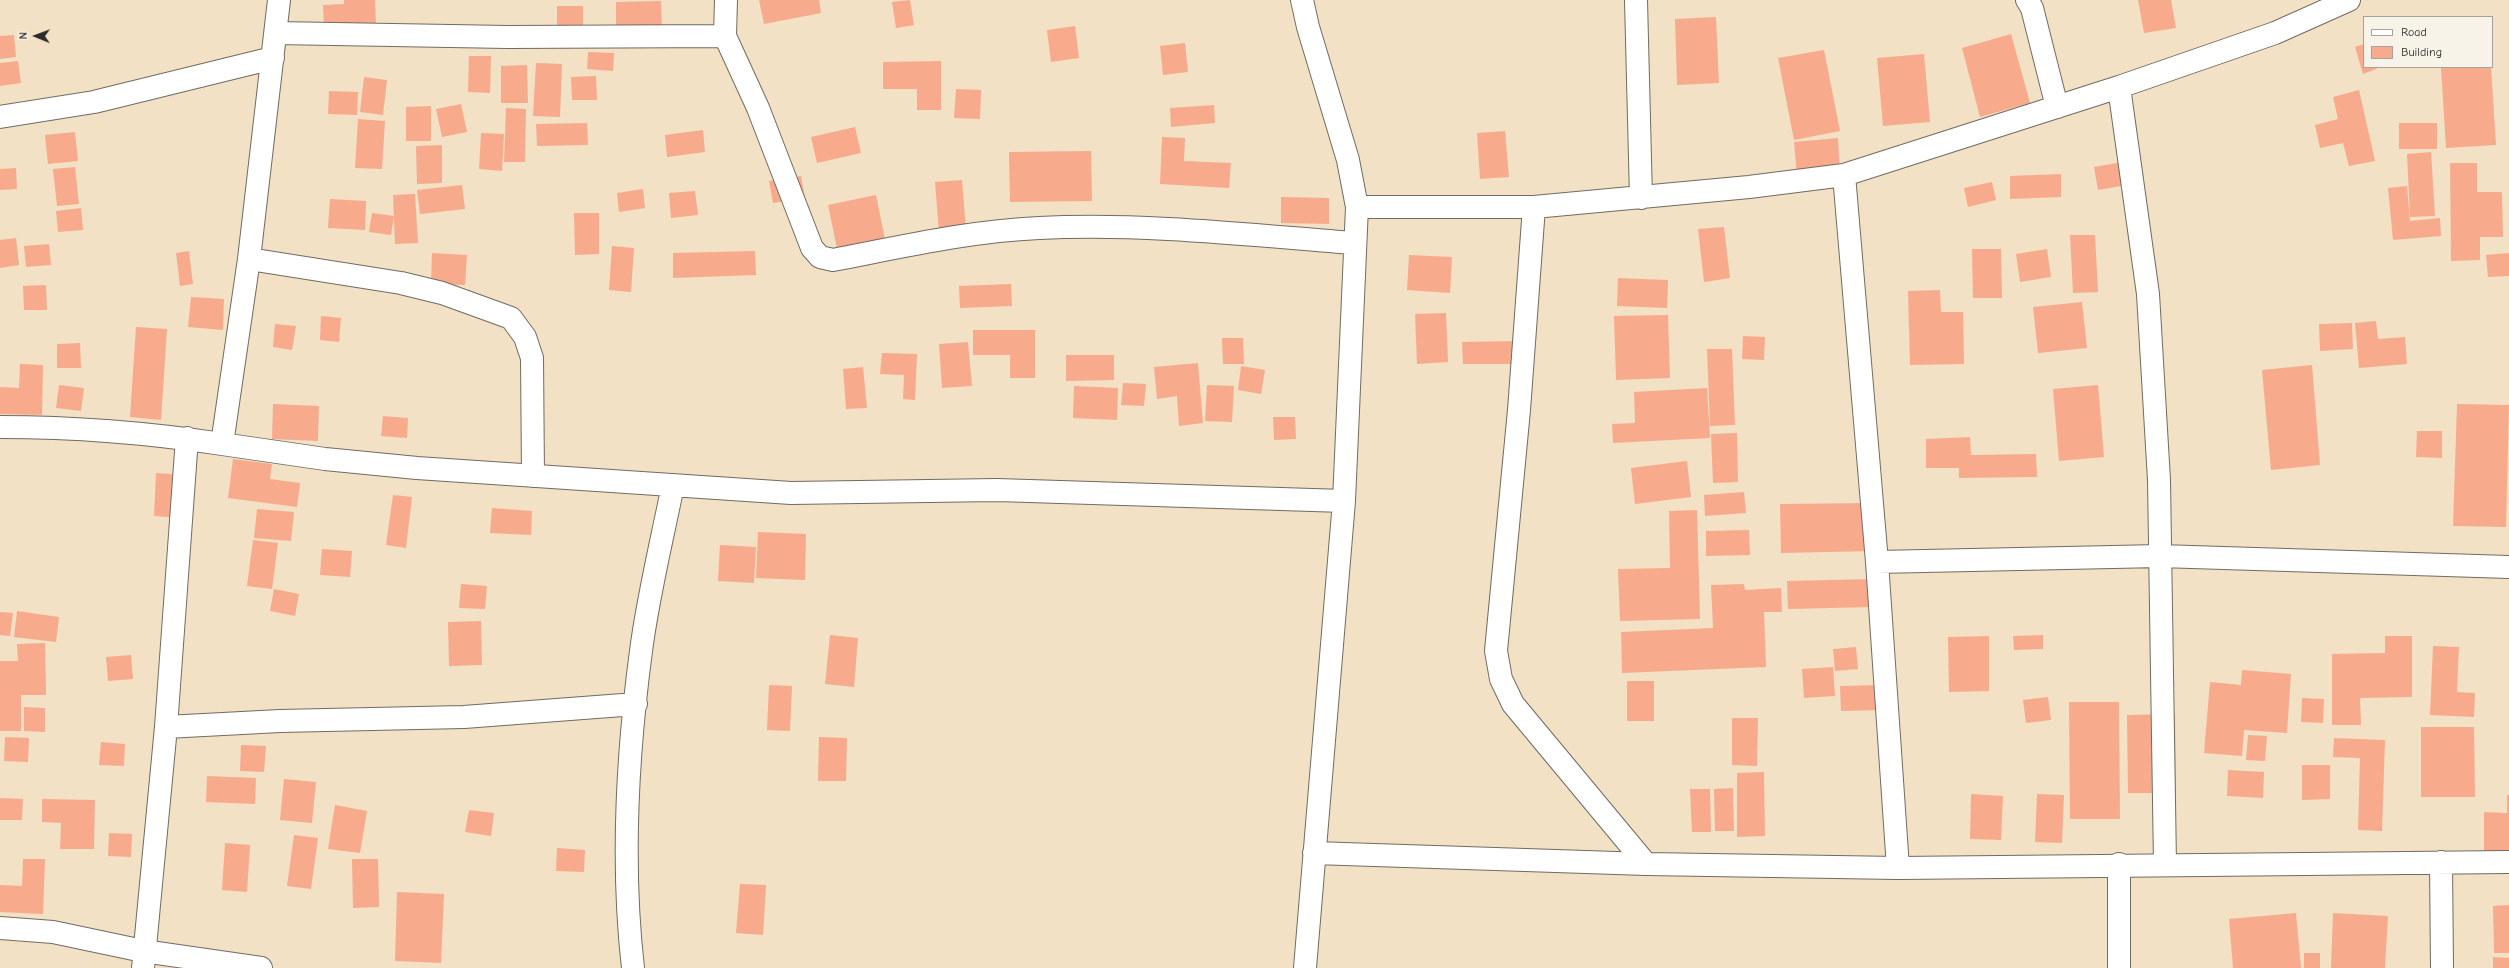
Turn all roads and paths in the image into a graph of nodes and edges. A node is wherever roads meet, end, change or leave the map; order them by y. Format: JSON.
{"nodes":[{"id":1,"x":279,"y":0,"type":"edge"},
{"id":2,"x":726,"y":0,"type":"edge"},
{"id":3,"x":1302,"y":0,"type":"edge"},
{"id":4,"x":1636,"y":0,"type":"edge"},
{"id":5,"x":2027,"y":0,"type":"edge"},
{"id":6,"x":2349,"y":0,"type":"edge"},
{"id":7,"x":276,"y":34,"type":"junction"},
{"id":8,"x":725,"y":36,"type":"junction"},
{"id":9,"x":273,"y":58,"type":"junction"},
{"id":10,"x":2119,"y":87,"type":"junction"},
{"id":11,"x":2057,"y":107,"type":"junction"},
{"id":12,"x":0,"y":117,"type":"edge"},
{"id":13,"x":1844,"y":175,"type":"junction"},
{"id":14,"x":1641,"y":198,"type":"junction"},
{"id":15,"x":1357,"y":207,"type":"junction"},
{"id":16,"x":1534,"y":207,"type":"junction"},
{"id":17,"x":1354,"y":244,"type":"junction"},
{"id":18,"x":249,"y":259,"type":"junction"},
{"id":19,"x":0,"y":427,"type":"edge"},
{"id":20,"x":186,"y":438,"type":"junction"},
{"id":21,"x":222,"y":444,"type":"junction"},
{"id":22,"x":533,"y":476,"type":"junction"},
{"id":23,"x":673,"y":485,"type":"junction"},
{"id":24,"x":1344,"y":501,"type":"junction"},
{"id":25,"x":2160,"y":556,"type":"junction"},
{"id":26,"x":1877,"y":562,"type":"junction"},
{"id":27,"x":2509,"y":567,"type":"edge"},
{"id":28,"x":636,"y":704,"type":"junction"},
{"id":29,"x":166,"y":727,"type":"junction"},
{"id":30,"x":1314,"y":852,"type":"junction"},
{"id":31,"x":2441,"y":862,"type":"junction"},
{"id":32,"x":2509,"y":862,"type":"edge"},
{"id":33,"x":1646,"y":864,"type":"junction"},
{"id":34,"x":2119,"y":864,"type":"junction"},
{"id":35,"x":2165,"y":865,"type":"junction"},
{"id":36,"x":1898,"y":868,"type":"junction"},
{"id":37,"x":0,"y":928,"type":"edge"},
{"id":38,"x":143,"y":959,"type":"edge"},
{"id":39,"x":261,"y":968,"type":"edge"},
{"id":40,"x":633,"y":968,"type":"edge"},
{"id":41,"x":1305,"y":968,"type":"edge"},
{"id":42,"x":2119,"y":968,"type":"edge"},
{"id":43,"x":2442,"y":968,"type":"edge"}],
"edges":[{"from":1,"to":7,"type":"street"},
{"from":2,"to":8,"type":"street"},
{"from":3,"to":15,"type":"street"},
{"from":4,"to":14,"type":"street"},
{"from":5,"to":11,"type":"street"},
{"from":6,"to":10,"type":"street"},
{"from":7,"to":8,"type":"street"},
{"from":7,"to":9,"type":"street"},
{"from":8,"to":17,"type":"street"},
{"from":9,"to":12,"type":"street"},
{"from":9,"to":18,"type":"street"},
{"from":10,"to":11,"type":"street"},
{"from":10,"to":25,"type":"street"},
{"from":11,"to":13,"type":"street"},
{"from":13,"to":14,"type":"street"},
{"from":13,"to":26,"type":"street"},
{"from":14,"to":16,"type":"street"},
{"from":15,"to":16,"type":"street"},
{"from":15,"to":17,"type":"street"},
{"from":16,"to":33,"type":"street"},
{"from":17,"to":24,"type":"street"},
{"from":18,"to":21,"type":"street"},
{"from":18,"to":22,"type":"street"},
{"from":19,"to":20,"type":"street"},
{"from":20,"to":21,"type":"street"},
{"from":20,"to":29,"type":"street"},
{"from":21,"to":22,"type":"street"},
{"from":22,"to":23,"type":"street"},
{"from":23,"to":24,"type":"street"},
{"from":23,"to":28,"type":"street"},
{"from":24,"to":30,"type":"street"},
{"from":25,"to":26,"type":"street"},
{"from":25,"to":27,"type":"street"},
{"from":25,"to":35,"type":"street"},
{"from":26,"to":36,"type":"street"},
{"from":28,"to":29,"type":"street"},
{"from":28,"to":40,"type":"street"},
{"from":29,"to":38,"type":"street"},
{"from":30,"to":33,"type":"street"},
{"from":30,"to":41,"type":"street"},
{"from":31,"to":32,"type":"street"},
{"from":31,"to":35,"type":"street"},
{"from":31,"to":43,"type":"street"},
{"from":33,"to":36,"type":"street"},
{"from":34,"to":35,"type":"street"},
{"from":34,"to":36,"type":"street"},
{"from":34,"to":42,"type":"street"},
{"from":37,"to":38,"type":"street"},
{"from":38,"to":39,"type":"street"}]}
